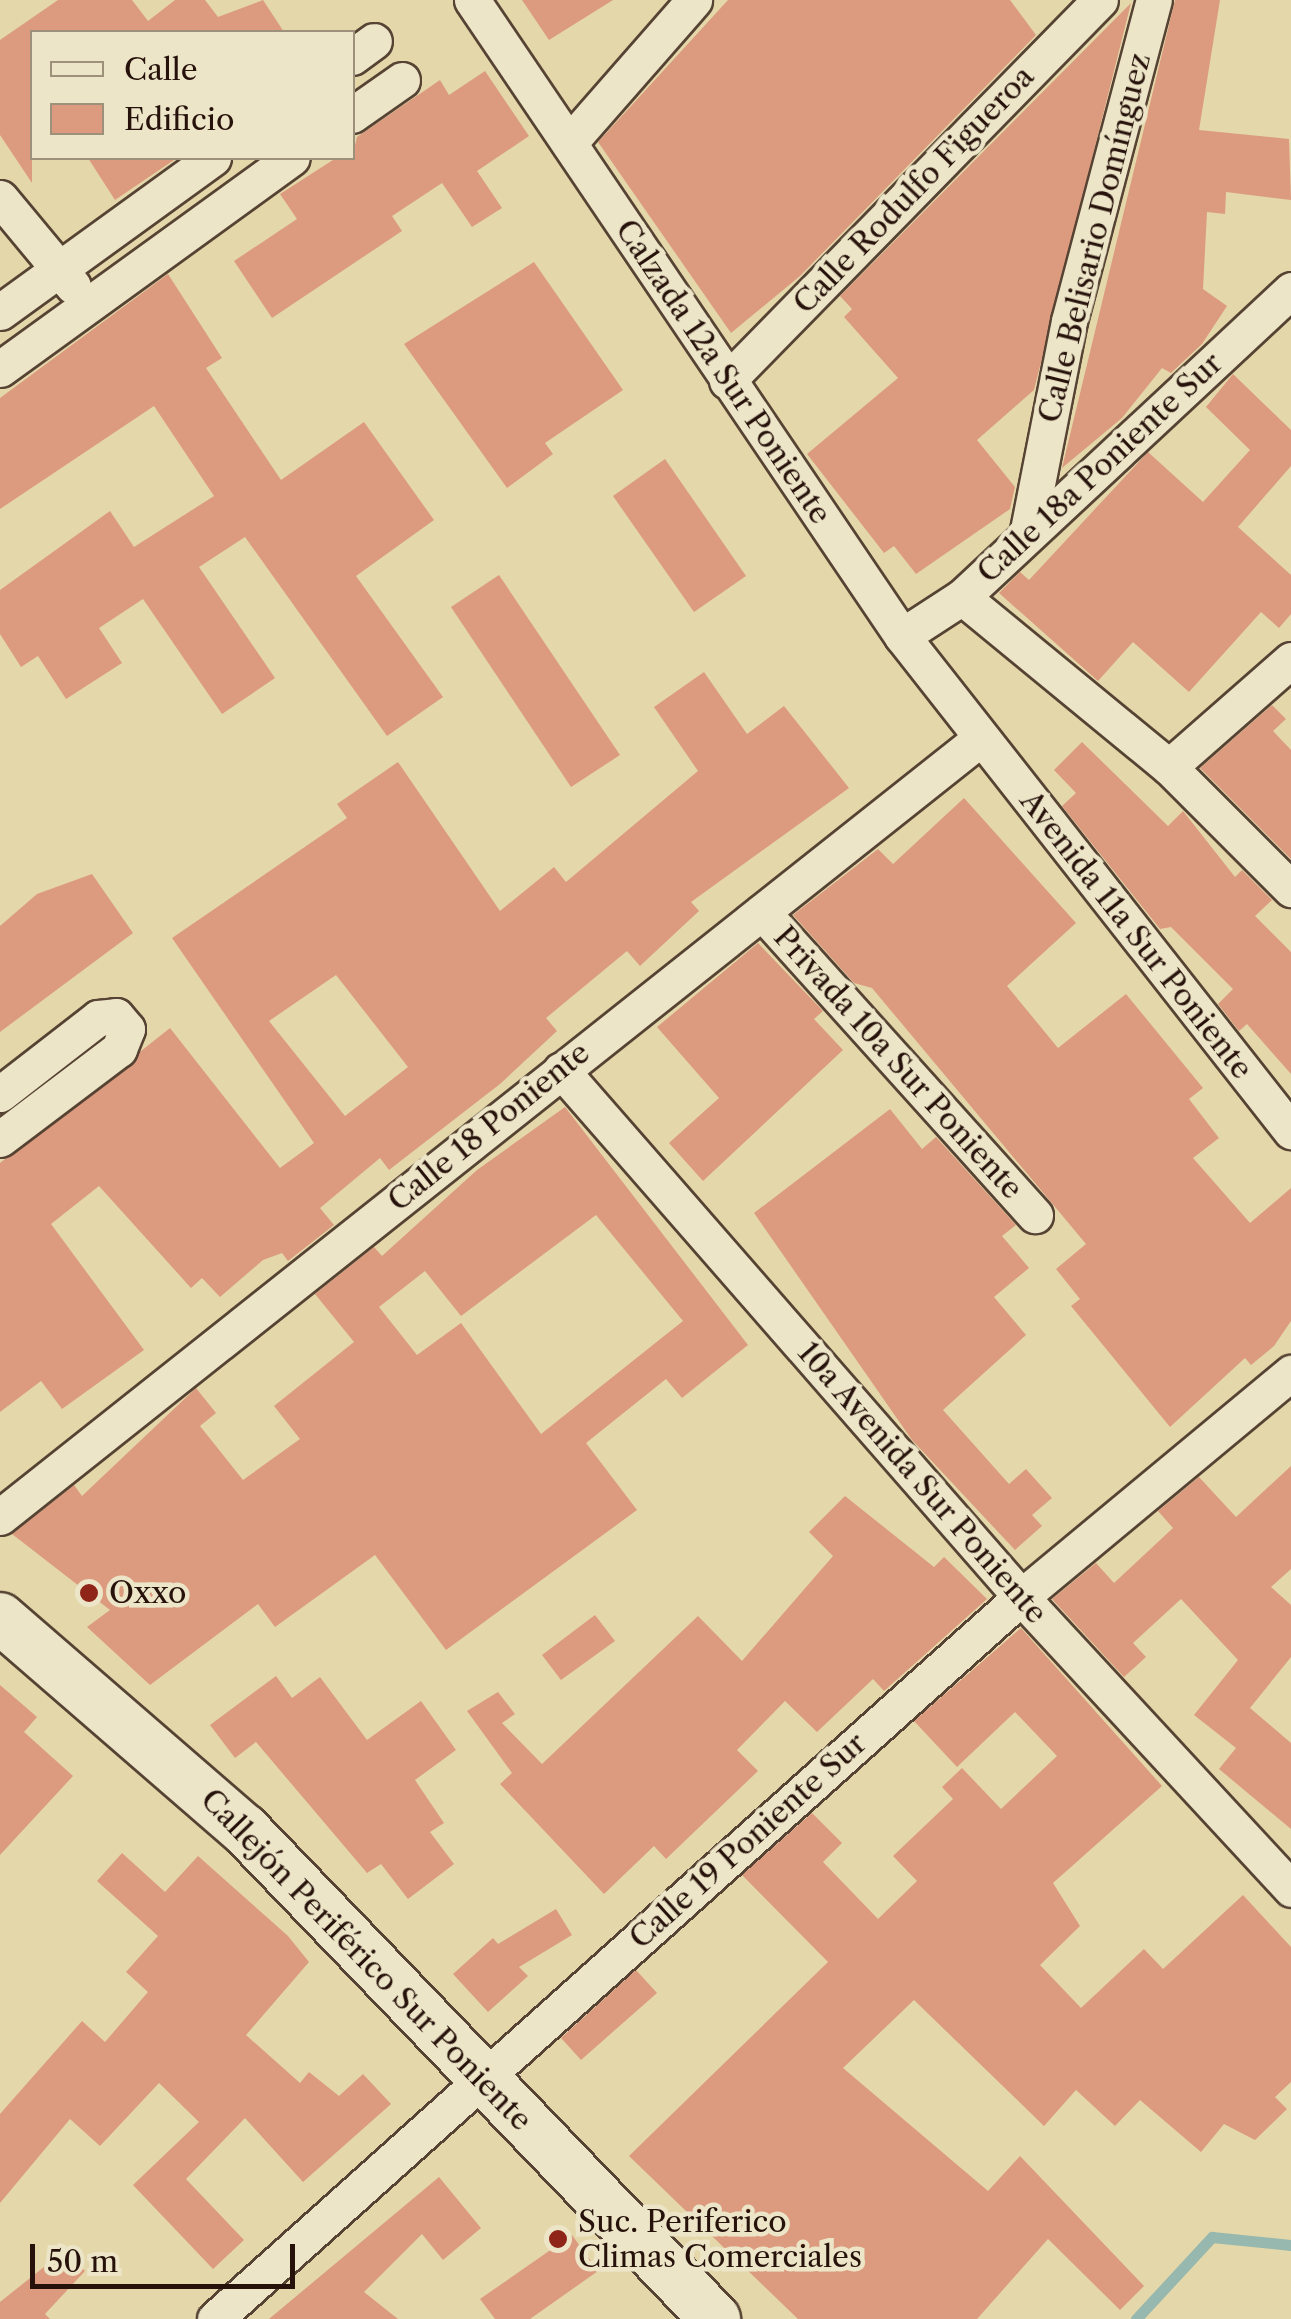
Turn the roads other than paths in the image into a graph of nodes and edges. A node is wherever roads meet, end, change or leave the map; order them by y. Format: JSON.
{"nodes":[{"id":1,"x":472,"y":0,"type":"edge"},
{"id":2,"x":694,"y":0,"type":"edge"},
{"id":3,"x":1100,"y":0,"type":"edge"},
{"id":4,"x":1154,"y":0,"type":"edge"},
{"id":5,"x":402,"y":80,"type":"dead end"},
{"id":6,"x":355,"y":113,"type":"edge"},
{"id":7,"x":570,"y":142,"type":"junction"},
{"id":8,"x":210,"y":160,"type":"edge"},
{"id":9,"x":289,"y":160,"type":"edge"},
{"id":10,"x":0,"y":198,"type":"edge"},
{"id":11,"x":60,"y":267,"type":"junction"},
{"id":12,"x":1291,"y":290,"type":"edge"},
{"id":13,"x":86,"y":304,"type":"junction"},
{"id":14,"x":0,"y":312,"type":"edge"},
{"id":15,"x":0,"y":369,"type":"edge"},
{"id":16,"x":727,"y":381,"type":"junction"},
{"id":17,"x":1027,"y":536,"type":"junction"},
{"id":18,"x":962,"y":597,"type":"junction"},
{"id":19,"x":902,"y":636,"type":"junction"},
{"id":20,"x":1291,"y":660,"type":"edge"},
{"id":21,"x":980,"y":739,"type":"junction"},
{"id":22,"x":1169,"y":768,"type":"junction"},
{"id":23,"x":1291,"y":889,"type":"edge"},
{"id":24,"x":762,"y":912,"type":"junction"},
{"id":25,"x":561,"y":1070,"type":"junction"},
{"id":26,"x":0,"y":1094,"type":"edge"},
{"id":27,"x":1291,"y":1131,"type":"edge"},
{"id":28,"x":0,"y":1139,"type":"edge"},
{"id":29,"x":1034,"y":1215,"type":"dead end"},
{"id":30,"x":1291,"y":1373,"type":"edge"},
{"id":31,"x":0,"y":1518,"type":"edge"},
{"id":32,"x":1021,"y":1597,"type":"junction"},
{"id":33,"x":0,"y":1618,"type":"edge"},
{"id":34,"x":1291,"y":1889,"type":"edge"},
{"id":35,"x":480,"y":2076,"type":"junction"},
{"id":36,"x":215,"y":2319,"type":"edge"},
{"id":37,"x":715,"y":2319,"type":"edge"}],
"edges":[{"from":1,"to":7,"type":"street","name":"Calzada 12a Sur Poniente"},
{"from":2,"to":7,"type":"street"},
{"from":3,"to":16,"type":"street","name":"Calle Rodulfo Figueroa"},
{"from":4,"to":17,"type":"street","name":"Calle Belisario Domínguez"},
{"from":5,"to":6,"type":"street"},
{"from":7,"to":16,"type":"street","name":"Calzada 12a Sur Poniente"},
{"from":8,"to":11,"type":"street"},
{"from":9,"to":13,"type":"street"},
{"from":10,"to":11,"type":"street"},
{"from":11,"to":13,"type":"street"},
{"from":11,"to":14,"type":"street"},
{"from":12,"to":17,"type":"street","name":"Calle 18a Poniente Sur"},
{"from":13,"to":15,"type":"street"},
{"from":16,"to":19,"type":"street","name":"Calzada 12a Sur Poniente"},
{"from":17,"to":18,"type":"street","name":"Calle 18a Poniente Sur"},
{"from":18,"to":19,"type":"street","name":"Calle 18a Poniente Sur"},
{"from":18,"to":22,"type":"street"},
{"from":19,"to":21,"type":"street","name":"Calzada 12a Sur Poniente"},
{"from":20,"to":22,"type":"street"},
{"from":21,"to":24,"type":"street","name":"Calle 18 Poniente"},
{"from":21,"to":27,"type":"street","name":"Avenida 11a Sur Poniente"},
{"from":22,"to":23,"type":"street"},
{"from":24,"to":25,"type":"street","name":"Calle 18 Poniente"},
{"from":24,"to":29,"type":"street","name":"Privada 10a Sur Poniente"},
{"from":25,"to":31,"type":"street","name":"Calle 18 Poniente"},
{"from":25,"to":32,"type":"street","name":"10a Avenida Sur Poniente"},
{"from":26,"to":28,"type":"street"},
{"from":30,"to":32,"type":"street","name":"Calle 19 Poniente Sur"},
{"from":32,"to":34,"type":"street","name":"10a Avenida Sur Poniente"},
{"from":32,"to":35,"type":"street","name":"Calle 19 Poniente Sur"},
{"from":33,"to":35,"type":"main road","name":"Callejón Periférico Sur Poniente"},
{"from":35,"to":36,"type":"street","name":"Calle 19 Poniente Sur"},
{"from":35,"to":37,"type":"main road","name":"Callejón Periférico Sur Poniente"}]}
